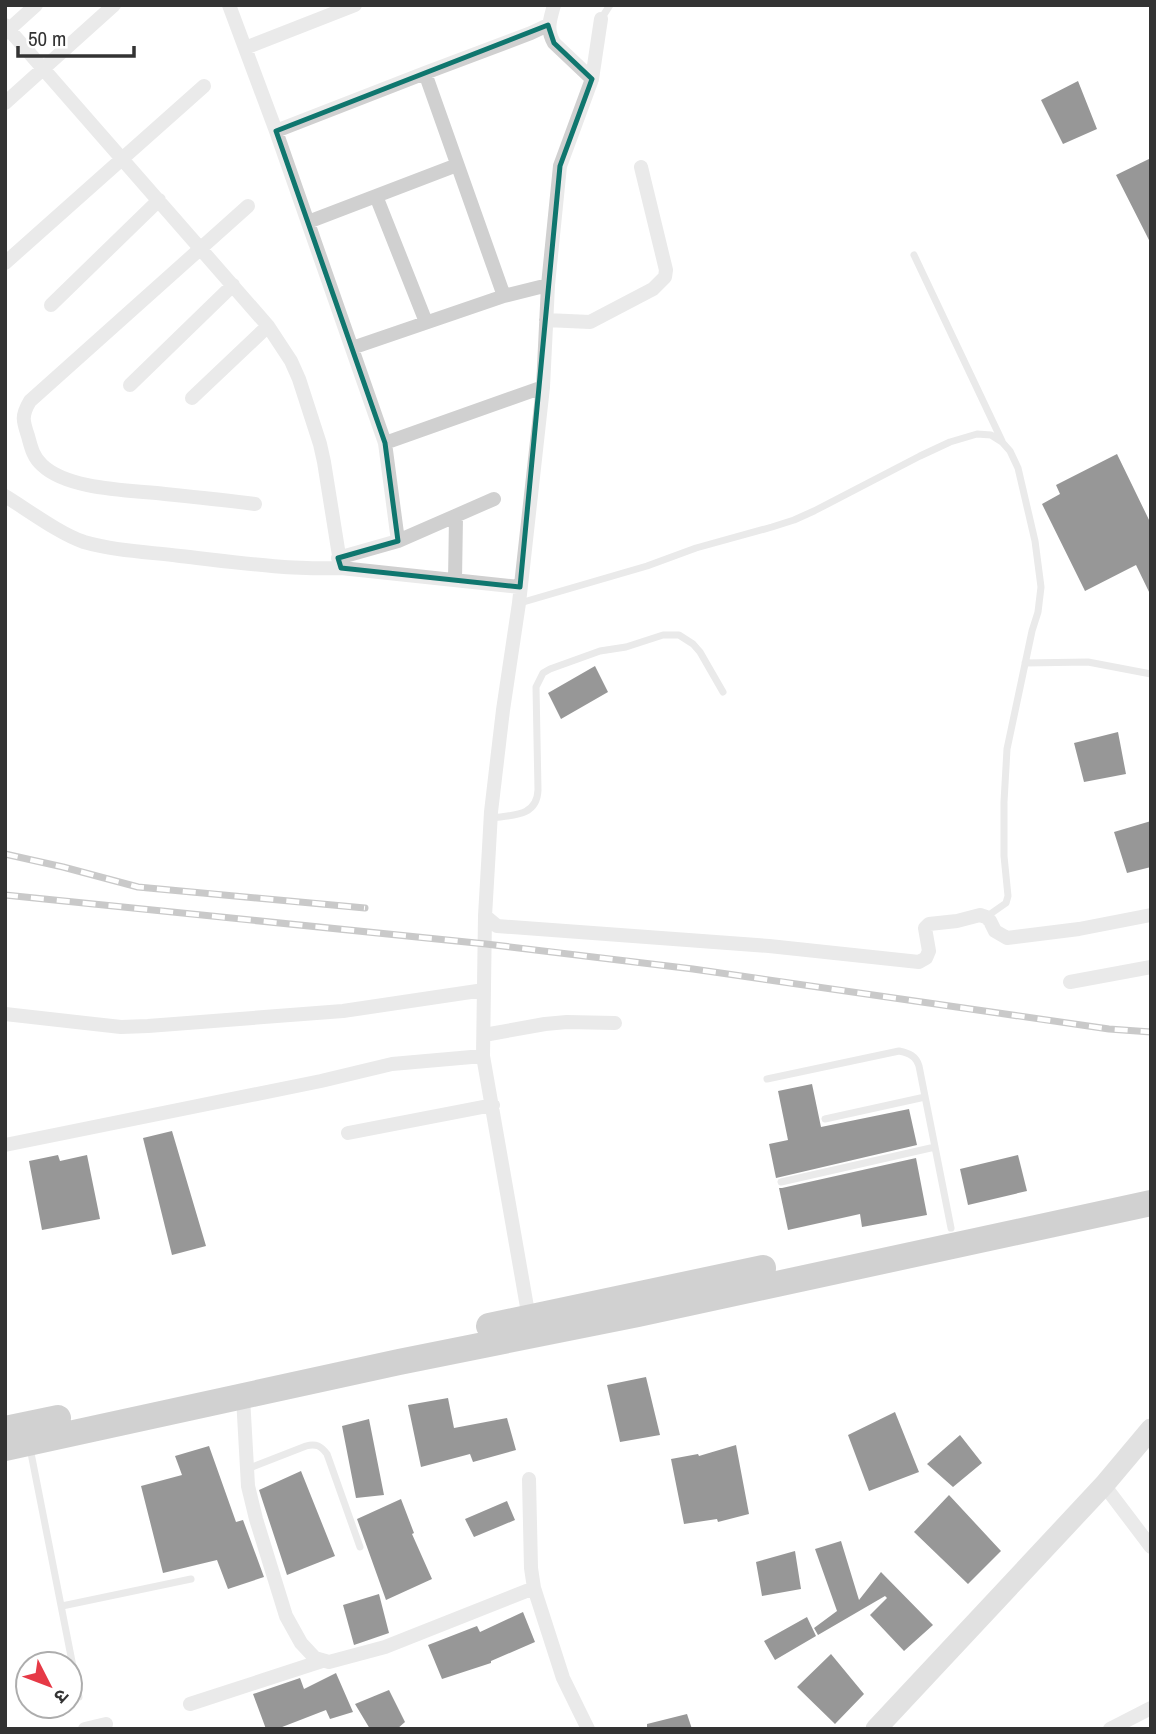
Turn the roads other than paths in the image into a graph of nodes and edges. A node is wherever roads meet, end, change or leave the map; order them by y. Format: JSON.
{"nodes":[{"id":1,"x":36,"y":5,"type":"edge"},
{"id":2,"x":114,"y":5,"type":"edge"},
{"id":3,"x":229,"y":5,"type":"edge"},
{"id":4,"x":355,"y":5,"type":"edge"},
{"id":5,"x":554,"y":5,"type":"edge"},
{"id":6,"x":610,"y":5,"type":"edge"},
{"id":7,"x":328,"y":10,"type":"edge"},
{"id":8,"x":601,"y":19,"type":"joint"},
{"id":9,"x":548,"y":25,"type":"junction"},
{"id":10,"x":7,"y":29,"type":"edge"},
{"id":11,"x":245,"y":48,"type":"junction"},
{"id":12,"x":44,"y":69,"type":"junction"},
{"id":13,"x":425,"y":73,"type":"junction"},
{"id":14,"x":592,"y":79,"type":"junction"},
{"id":15,"x":204,"y":86,"type":"dead end"},
{"id":16,"x":5,"y":103,"type":"edge"},
{"id":17,"x":276,"y":131,"type":"junction"},
{"id":18,"x":122,"y":159,"type":"junction"},
{"id":19,"x":457,"y":165,"type":"junction"},
{"id":20,"x":641,"y":167,"type":"dead end"},
{"id":21,"x":376,"y":196,"type":"junction"},
{"id":22,"x":159,"y":200,"type":"junction"},
{"id":23,"x":248,"y":206,"type":"dead end"},
{"id":24,"x":308,"y":222,"type":"junction"},
{"id":25,"x":200,"y":248,"type":"junction"},
{"id":26,"x":914,"y":254,"type":"dead end"},
{"id":27,"x":5,"y":263,"type":"edge"},
{"id":28,"x":233,"y":285,"type":"junction"},
{"id":29,"x":548,"y":285,"type":"junction"},
{"id":30,"x":504,"y":296,"type":"junction"},
{"id":31,"x":51,"y":305,"type":"dead end"},
{"id":32,"x":546,"y":320,"type":"junction"},
{"id":33,"x":426,"y":322,"type":"junction"},
{"id":34,"x":268,"y":326,"type":"junction"},
{"id":35,"x":352,"y":348,"type":"junction"},
{"id":36,"x":130,"y":385,"type":"dead end"},
{"id":37,"x":543,"y":387,"type":"junction"},
{"id":38,"x":192,"y":398,"type":"dead end"},
{"id":39,"x":1002,"y":442,"type":"junction"},
{"id":40,"x":385,"y":443,"type":"junction"},
{"id":41,"x":5,"y":496,"type":"edge"},
{"id":42,"x":494,"y":499,"type":"dead end"},
{"id":43,"x":255,"y":504,"type":"dead end"},
{"id":44,"x":456,"y":517,"type":"junction"},
{"id":45,"x":398,"y":541,"type":"junction"},
{"id":46,"x":339,"y":563,"type":"junction"},
{"id":47,"x":455,"y":580,"type":"junction"},
{"id":48,"x":520,"y":587,"type":"junction"},
{"id":49,"x":519,"y":603,"type":"junction"},
{"id":50,"x":1026,"y":663,"type":"junction"},
{"id":51,"x":1151,"y":674,"type":"edge"},
{"id":52,"x":723,"y":692,"type":"dead end"},
{"id":53,"x":491,"y":818,"type":"junction"},
{"id":54,"x":485,"y":916,"type":"junction"},
{"id":55,"x":986,"y":917,"type":"junction"},
{"id":56,"x":1150,"y":917,"type":"edge"},
{"id":57,"x":1151,"y":967,"type":"edge"},
{"id":58,"x":1070,"y":982,"type":"dead end"},
{"id":59,"x":484,"y":990,"type":"junction"},
{"id":60,"x":5,"y":1014,"type":"edge"},
{"id":61,"x":615,"y":1023,"type":"dead end"},
{"id":62,"x":484,"y":1035,"type":"junction"},
{"id":63,"x":484,"y":1056,"type":"junction"},
{"id":64,"x":767,"y":1079,"type":"dead end"},
{"id":65,"x":925,"y":1097,"type":"junction"},
{"id":66,"x":493,"y":1105,"type":"junction"},
{"id":67,"x":825,"y":1119,"type":"dead end"},
{"id":68,"x":348,"y":1133,"type":"dead end"},
{"id":69,"x":5,"y":1145,"type":"edge"},
{"id":70,"x":935,"y":1147,"type":"junction"},
{"id":71,"x":782,"y":1182,"type":"dead end"},
{"id":72,"x":1151,"y":1185,"type":"edge"},
{"id":73,"x":1151,"y":1203,"type":"edge"},
{"id":74,"x":951,"y":1228,"type":"junction"},
{"id":75,"x":530,"y":1326,"type":"junction"},
{"id":76,"x":243,"y":1397,"type":"junction"},
{"id":77,"x":5,"y":1429,"type":"edge"},
{"id":78,"x":1151,"y":1429,"type":"edge"},
{"id":79,"x":17,"y":1446,"type":"edge"},
{"id":80,"x":246,"y":1470,"type":"junction"},
{"id":81,"x":529,"y":1479,"type":"dead end"},
{"id":82,"x":1104,"y":1485,"type":"junction"},
{"id":83,"x":360,"y":1547,"type":"dead end"},
{"id":84,"x":1151,"y":1547,"type":"edge"},
{"id":85,"x":191,"y":1579,"type":"dead end"},
{"id":86,"x":534,"y":1588,"type":"junction"},
{"id":87,"x":62,"y":1606,"type":"junction"},
{"id":88,"x":70,"y":1650,"type":"edge"},
{"id":89,"x":322,"y":1661,"type":"junction"},
{"id":90,"x":190,"y":1704,"type":"dead end"},
{"id":91,"x":1149,"y":1713,"type":"edge"},
{"id":92,"x":106,"y":1724,"type":"dead end"},
{"id":93,"x":888,"y":1724,"type":"edge"},
{"id":94,"x":85,"y":1729,"type":"edge"},
{"id":95,"x":589,"y":1729,"type":"edge"},
{"id":96,"x":1110,"y":1729,"type":"edge"}],
"edges":[{"from":1,"to":10,"type":"street"},
{"from":2,"to":12,"type":"street"},
{"from":3,"to":11,"type":"street"},
{"from":4,"to":7,"type":"street"},
{"from":5,"to":9,"type":"street"},
{"from":6,"to":8,"type":"lane"},
{"from":7,"to":11,"type":"street"},
{"from":8,"to":14,"type":"street"},
{"from":9,"to":13,"type":"street"},
{"from":9,"to":14,"type":"street"},
{"from":10,"to":12,"type":"street"},
{"from":11,"to":17,"type":"street"},
{"from":12,"to":16,"type":"street"},
{"from":12,"to":18,"type":"street"},
{"from":13,"to":17,"type":"street"},
{"from":13,"to":19,"type":"street"},
{"from":14,"to":29,"type":"street"},
{"from":15,"to":18,"type":"street"},
{"from":17,"to":24,"type":"street"},
{"from":18,"to":22,"type":"street"},
{"from":18,"to":27,"type":"street"},
{"from":19,"to":21,"type":"street"},
{"from":19,"to":30,"type":"street"},
{"from":20,"to":32,"type":"street"},
{"from":21,"to":24,"type":"street"},
{"from":21,"to":33,"type":"street"},
{"from":22,"to":25,"type":"street"},
{"from":22,"to":31,"type":"street"},
{"from":23,"to":25,"type":"street"},
{"from":24,"to":35,"type":"street"},
{"from":25,"to":28,"type":"street"},
{"from":25,"to":43,"type":"street"},
{"from":26,"to":39,"type":"lane"},
{"from":28,"to":34,"type":"street"},
{"from":28,"to":36,"type":"street"},
{"from":29,"to":30,"type":"street"},
{"from":29,"to":32,"type":"street"},
{"from":30,"to":33,"type":"street"},
{"from":32,"to":37,"type":"street"},
{"from":33,"to":35,"type":"street"},
{"from":34,"to":38,"type":"street"},
{"from":34,"to":46,"type":"street"},
{"from":35,"to":40,"type":"street"},
{"from":37,"to":40,"type":"street"},
{"from":37,"to":48,"type":"street"},
{"from":39,"to":49,"type":"lane"},
{"from":39,"to":50,"type":"lane"},
{"from":40,"to":45,"type":"street"},
{"from":41,"to":46,"type":"street"},
{"from":42,"to":44,"type":"street"},
{"from":44,"to":45,"type":"street"},
{"from":44,"to":47,"type":"street"},
{"from":45,"to":46,"type":"street"},
{"from":46,"to":47,"type":"street"},
{"from":47,"to":48,"type":"street"},
{"from":48,"to":49,"type":"street"},
{"from":49,"to":53,"type":"street"},
{"from":50,"to":51,"type":"lane"},
{"from":50,"to":55,"type":"lane"},
{"from":52,"to":53,"type":"lane"},
{"from":53,"to":54,"type":"street"},
{"from":54,"to":55,"type":"street"},
{"from":54,"to":59,"type":"street"},
{"from":55,"to":56,"type":"street"},
{"from":57,"to":58,"type":"street"},
{"from":59,"to":60,"type":"street"},
{"from":59,"to":62,"type":"street"},
{"from":61,"to":62,"type":"street"},
{"from":62,"to":63,"type":"street"},
{"from":63,"to":66,"type":"street"},
{"from":63,"to":69,"type":"street"},
{"from":64,"to":65,"type":"lane"},
{"from":65,"to":67,"type":"lane"},
{"from":65,"to":70,"type":"lane"},
{"from":66,"to":68,"type":"street"},
{"from":66,"to":75,"type":"street"},
{"from":70,"to":71,"type":"lane"},
{"from":70,"to":74,"type":"lane"},
{"from":72,"to":74,"type":"highway"},
{"from":73,"to":75,"type":"highway"},
{"from":74,"to":75,"type":"highway"},
{"from":75,"to":76,"type":"highway"},
{"from":75,"to":77,"type":"highway"},
{"from":76,"to":79,"type":"highway"},
{"from":76,"to":80,"type":"street"},
{"from":78,"to":82,"type":"main road"},
{"from":79,"to":87,"type":"lane"},
{"from":80,"to":83,"type":"lane"},
{"from":80,"to":89,"type":"street"},
{"from":81,"to":86,"type":"street"},
{"from":82,"to":84,"type":"street"},
{"from":82,"to":93,"type":"main road"},
{"from":85,"to":87,"type":"lane"},
{"from":86,"to":89,"type":"street"},
{"from":86,"to":95,"type":"street"},
{"from":87,"to":88,"type":"lane"},
{"from":89,"to":90,"type":"street"},
{"from":91,"to":96,"type":"street"},
{"from":92,"to":94,"type":"street"}]}
